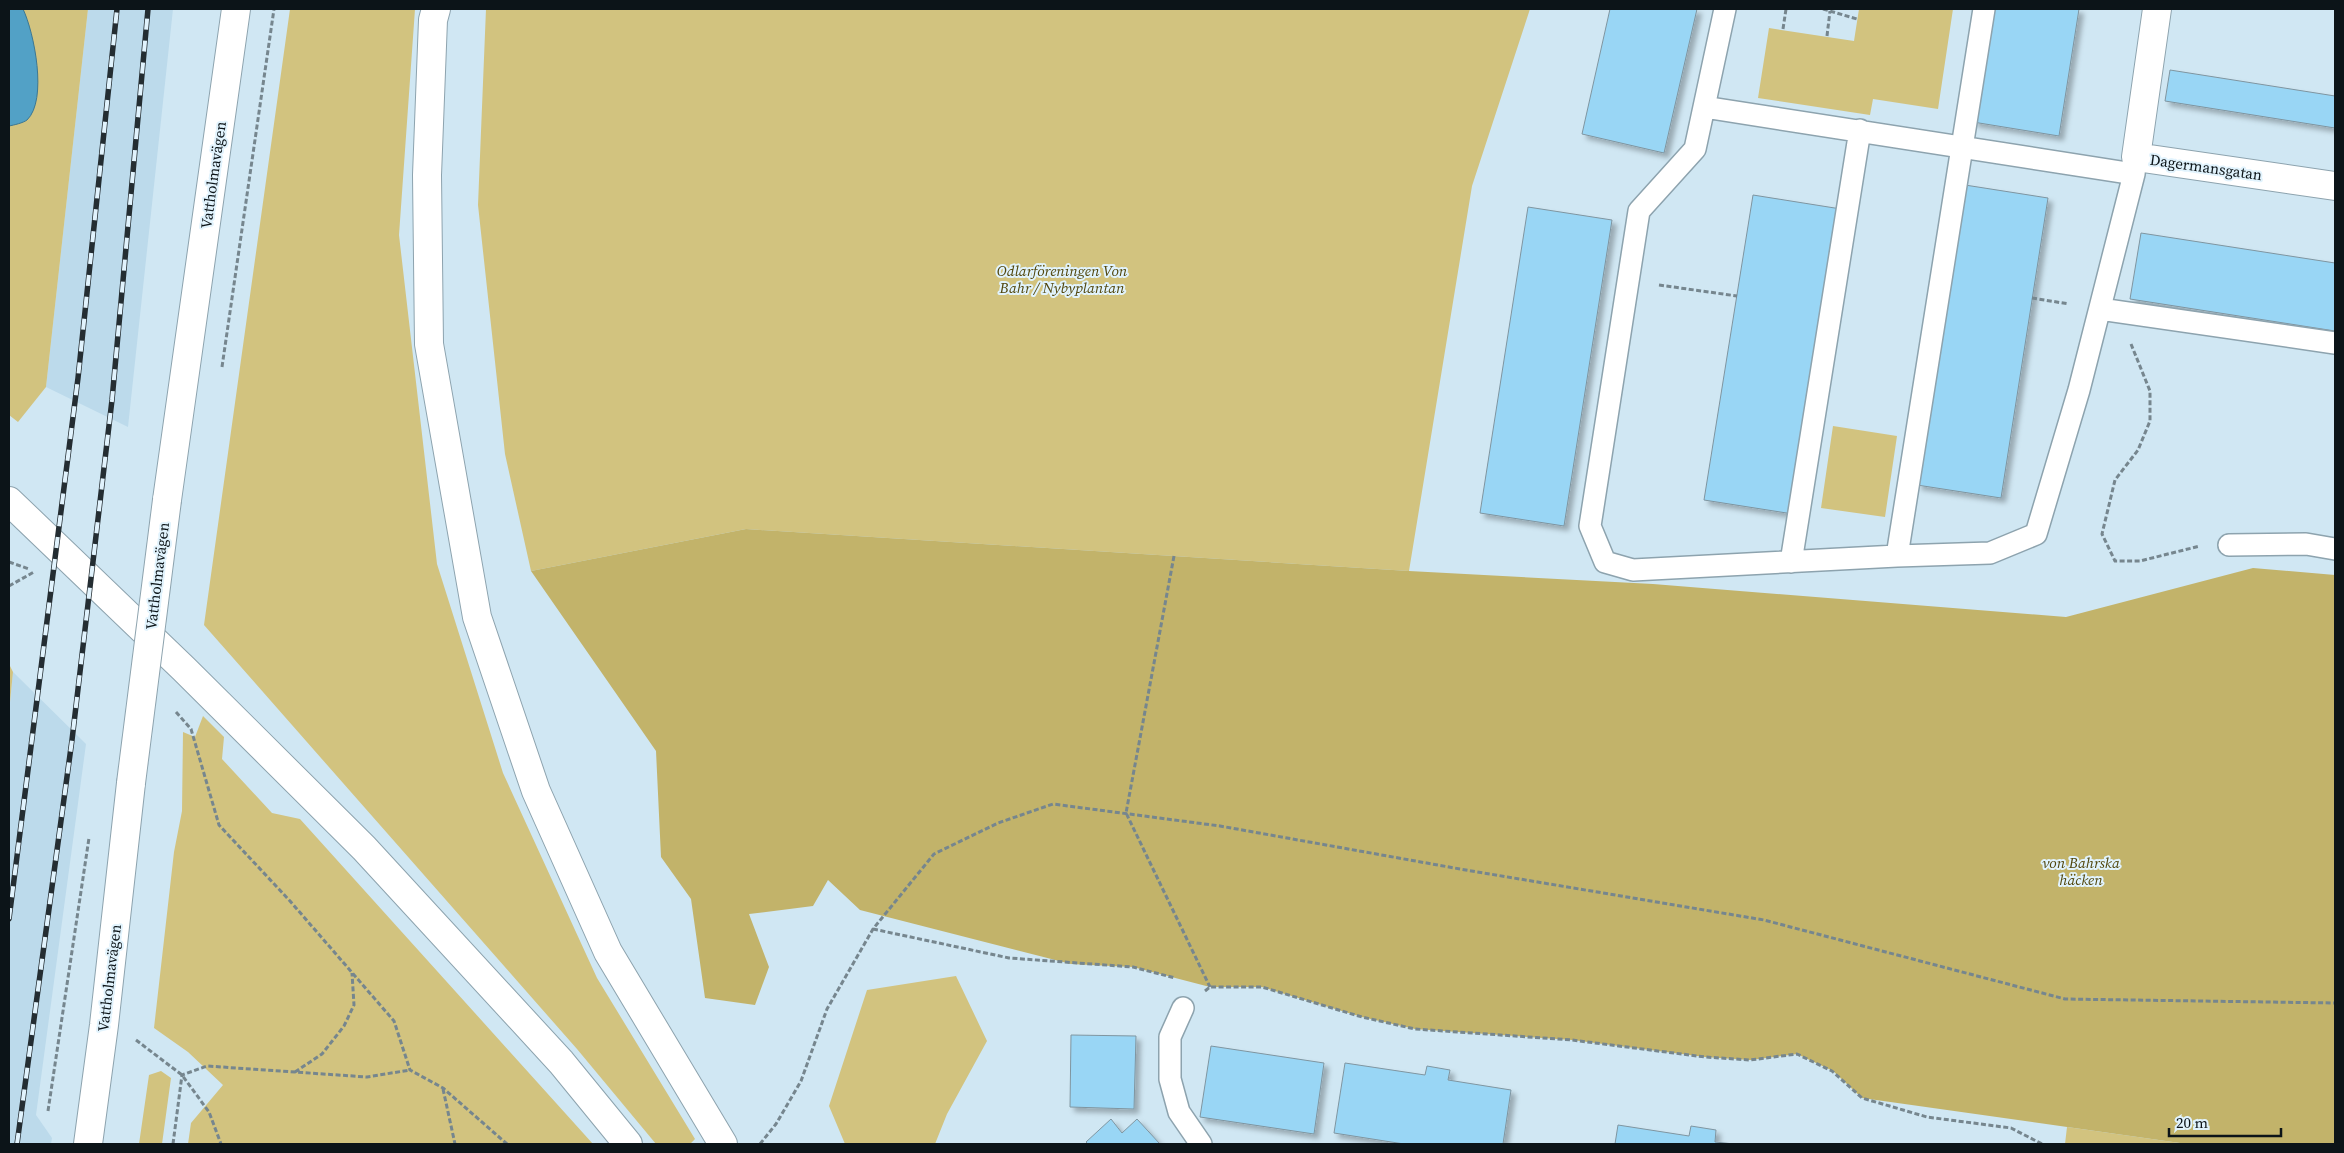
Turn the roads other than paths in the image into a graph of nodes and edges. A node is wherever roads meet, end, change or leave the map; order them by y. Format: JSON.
{"nodes":[{"id":1,"x":236,"y":9,"type":"edge"},
{"id":2,"x":436,"y":9,"type":"edge"},
{"id":3,"x":1725,"y":9,"type":"edge"},
{"id":4,"x":1984,"y":9,"type":"edge"},
{"id":5,"x":2157,"y":9,"type":"edge"},
{"id":6,"x":1704,"y":107,"type":"junction"},
{"id":7,"x":1860,"y":130,"type":"junction"},
{"id":8,"x":1962,"y":146,"type":"junction"},
{"id":9,"x":2135,"y":165,"type":"junction"},
{"id":10,"x":2335,"y":186,"type":"edge"},
{"id":11,"x":2100,"y":309,"type":"junction"},
{"id":12,"x":2335,"y":343,"type":"edge"},
{"id":13,"x":9,"y":501,"type":"edge"},
{"id":14,"x":2229,"y":545,"type":"road end"},
{"id":15,"x":2335,"y":549,"type":"edge"},
{"id":16,"x":1897,"y":556,"type":"junction"},
{"id":17,"x":1791,"y":562,"type":"junction"},
{"id":18,"x":1183,"y":1008,"type":"road end"},
{"id":19,"x":88,"y":1144,"type":"edge"},
{"id":20,"x":628,"y":1144,"type":"edge"},
{"id":21,"x":723,"y":1144,"type":"edge"},
{"id":22,"x":1200,"y":1144,"type":"edge"}],
"edges":[{"from":1,"to":19,"type":"main road","name":"Vattholmavägen","bridge":true},
{"from":2,"to":21,"type":"main road"},
{"from":3,"to":6,"type":"lane"},
{"from":4,"to":8,"type":"lane"},
{"from":5,"to":9,"type":"main road","name":"Dagermansgatan"},
{"from":6,"to":7,"type":"lane"},
{"from":6,"to":17,"type":"lane"},
{"from":7,"to":8,"type":"lane"},
{"from":7,"to":17,"type":"lane"},
{"from":8,"to":9,"type":"lane"},
{"from":8,"to":16,"type":"lane"},
{"from":9,"to":10,"type":"main road","name":"Dagermansgatan"},
{"from":9,"to":11,"type":"lane"},
{"from":11,"to":12,"type":"lane"},
{"from":11,"to":16,"type":"lane"},
{"from":13,"to":20,"type":"main road"},
{"from":14,"to":15,"type":"lane"},
{"from":16,"to":17,"type":"lane"},
{"from":18,"to":22,"type":"lane"}]}
